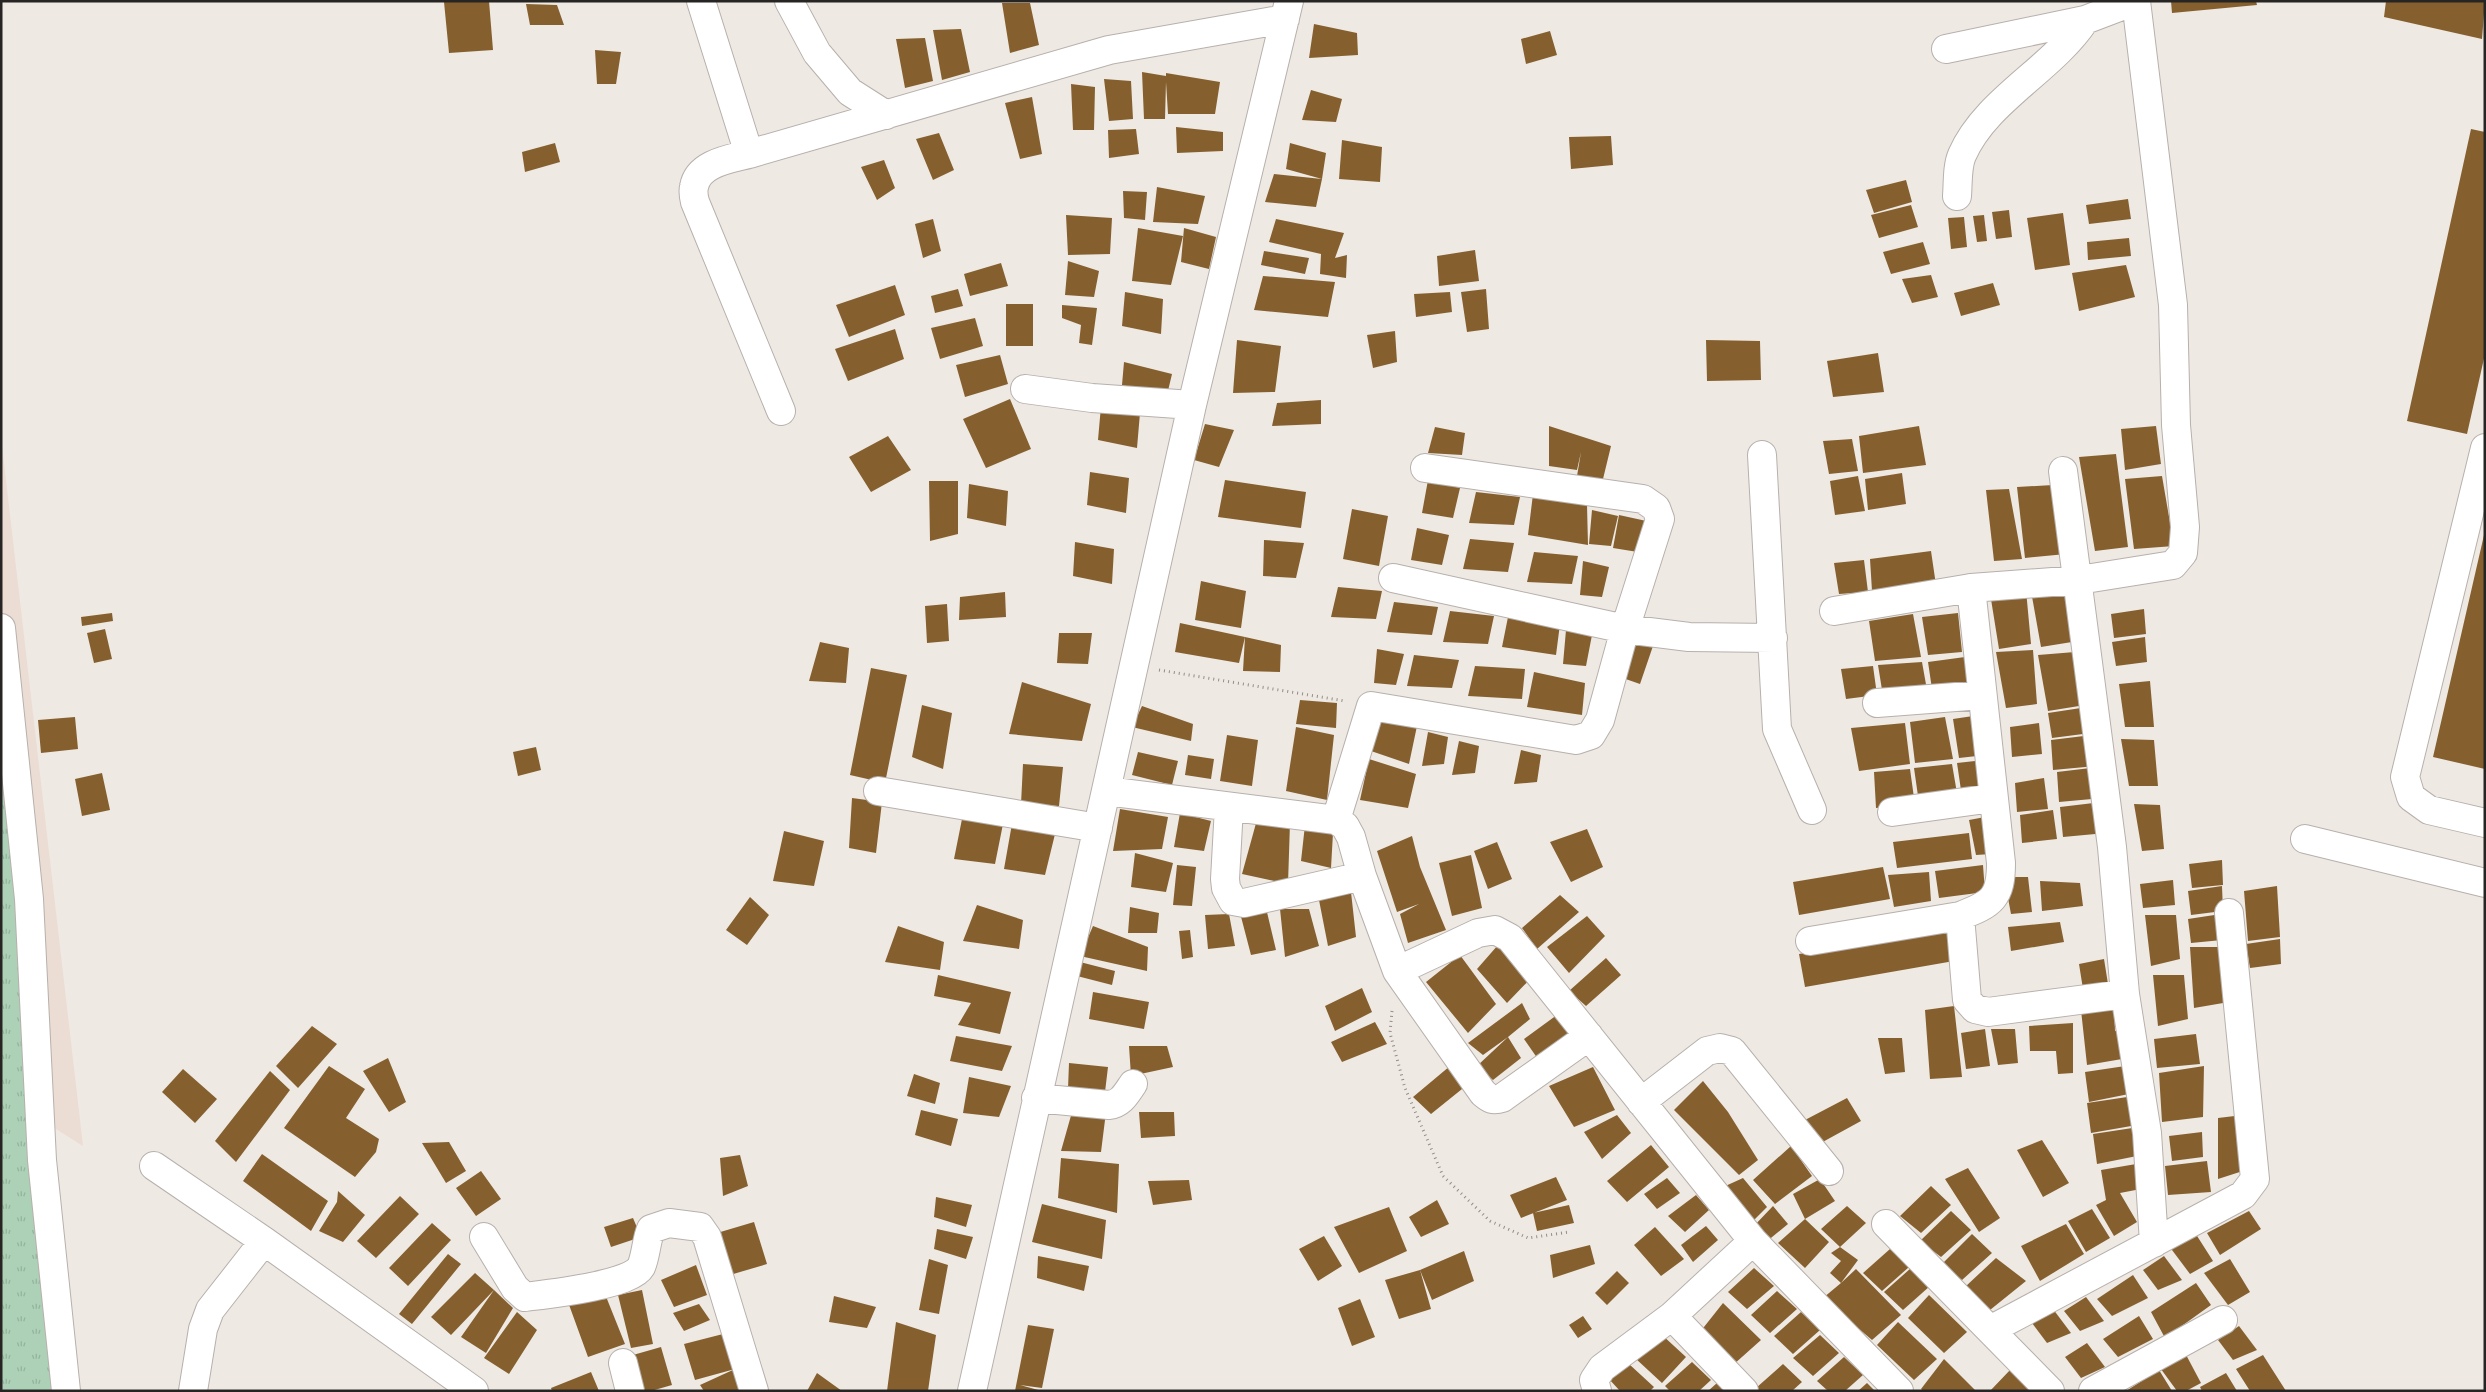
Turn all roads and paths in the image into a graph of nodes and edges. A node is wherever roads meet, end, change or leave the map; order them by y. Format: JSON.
{"nodes":[{"id":1,"x":700,"y":1,"type":"edge"},
{"id":2,"x":789,"y":1,"type":"edge"},
{"id":3,"x":2136,"y":1,"type":"edge"},
{"id":4,"x":1287,"y":10,"type":"edge"},
{"id":5,"x":2085,"y":20,"type":"junction"},
{"id":6,"x":1946,"y":49,"type":"dead end"},
{"id":7,"x":886,"y":115,"type":"junction"},
{"id":8,"x":749,"y":154,"type":"junction"},
{"id":9,"x":1957,"y":196,"type":"dead end"},
{"id":10,"x":1025,"y":389,"type":"dead end"},
{"id":11,"x":1192,"y":405,"type":"junction"},
{"id":12,"x":782,"y":411,"type":"dead end"},
{"id":13,"x":2485,"y":448,"type":"edge"},
{"id":14,"x":1762,"y":455,"type":"dead end"},
{"id":15,"x":1424,"y":468,"type":"dead end"},
{"id":16,"x":2063,"y":471,"type":"dead end"},
{"id":17,"x":1393,"y":578,"type":"dead end"},
{"id":18,"x":2079,"y":580,"type":"junction"},
{"id":19,"x":1971,"y":588,"type":"junction"},
{"id":20,"x":1834,"y":611,"type":"dead end"},
{"id":21,"x":1,"y":628,"type":"edge"},
{"id":22,"x":1625,"y":629,"type":"junction"},
{"id":23,"x":1773,"y":638,"type":"junction"},
{"id":24,"x":1134,"y":665,"type":"junction"},
{"id":25,"x":1982,"y":696,"type":"junction"},
{"id":26,"x":1877,"y":703,"type":"dead end"},
{"id":27,"x":1371,"y":706,"type":"junction"},
{"id":28,"x":878,"y":791,"type":"dead end"},
{"id":29,"x":1106,"y":792,"type":"junction"},
{"id":30,"x":1993,"y":798,"type":"junction"},
{"id":31,"x":1228,"y":807,"type":"junction"},
{"id":32,"x":1812,"y":810,"type":"dead end"},
{"id":33,"x":1892,"y":812,"type":"dead end"},
{"id":34,"x":1336,"y":820,"type":"junction"},
{"id":35,"x":2485,"y":823,"type":"edge"},
{"id":36,"x":1098,"y":828,"type":"junction"},
{"id":37,"x":2305,"y":839,"type":"dead end"},
{"id":38,"x":1362,"y":876,"type":"junction"},
{"id":39,"x":2485,"y":883,"type":"edge"},
{"id":40,"x":2230,"y":913,"type":"dead end"},
{"id":41,"x":1960,"y":916,"type":"junction"},
{"id":42,"x":1810,"y":941,"type":"dead end"},
{"id":43,"x":1397,"y":972,"type":"junction"},
{"id":44,"x":2125,"y":994,"type":"junction"},
{"id":45,"x":1589,"y":1036,"type":"junction"},
{"id":46,"x":1133,"y":1084,"type":"dead end"},
{"id":47,"x":1036,"y":1098,"type":"junction"},
{"id":48,"x":1642,"y":1102,"type":"junction"},
{"id":49,"x":154,"y":1166,"type":"dead end"},
{"id":50,"x":1828,"y":1171,"type":"dead end"},
{"id":51,"x":1886,"y":1224,"type":"dead end"},
{"id":52,"x":1569,"y":1232,"type":"dead end"},
{"id":53,"x":484,"y":1237,"type":"dead end"},
{"id":54,"x":264,"y":1241,"type":"junction"},
{"id":55,"x":1753,"y":1241,"type":"junction"},
{"id":56,"x":2154,"y":1243,"type":"junction"},
{"id":57,"x":1672,"y":1316,"type":"junction"},
{"id":58,"x":2223,"y":1320,"type":"dead end"},
{"id":59,"x":1990,"y":1330,"type":"junction"},
{"id":60,"x":623,"y":1363,"type":"dead end"},
{"id":61,"x":66,"y":1391,"type":"edge"},
{"id":62,"x":193,"y":1391,"type":"edge"},
{"id":63,"x":474,"y":1391,"type":"edge"},
{"id":64,"x":630,"y":1391,"type":"edge"},
{"id":65,"x":754,"y":1391,"type":"edge"},
{"id":66,"x":972,"y":1391,"type":"edge"},
{"id":67,"x":1597,"y":1391,"type":"edge"},
{"id":68,"x":1744,"y":1391,"type":"edge"},
{"id":69,"x":1899,"y":1391,"type":"edge"},
{"id":70,"x":2050,"y":1391,"type":"edge"},
{"id":71,"x":2093,"y":1391,"type":"edge"}],
"edges":[{"from":1,"to":8,"type":"street"},
{"from":2,"to":7,"type":"street"},
{"from":3,"to":5,"type":"street"},
{"from":3,"to":18,"type":"street"},
{"from":4,"to":7,"type":"street"},
{"from":4,"to":11,"type":"street"},
{"from":5,"to":6,"type":"street"},
{"from":5,"to":9,"type":"street"},
{"from":7,"to":8,"type":"street"},
{"from":8,"to":12,"type":"street"},
{"from":10,"to":11,"type":"street"},
{"from":11,"to":24,"type":"street"},
{"from":13,"to":35,"type":"street"},
{"from":14,"to":23,"type":"street"},
{"from":15,"to":22,"type":"street"},
{"from":16,"to":18,"type":"street"},
{"from":17,"to":22,"type":"street"},
{"from":18,"to":19,"type":"street"},
{"from":18,"to":44,"type":"street"},
{"from":19,"to":20,"type":"street"},
{"from":19,"to":25,"type":"street"},
{"from":21,"to":61,"type":"street"},
{"from":22,"to":23,"type":"street"},
{"from":22,"to":27,"type":"street"},
{"from":23,"to":32,"type":"street"},
{"from":24,"to":27,"type":"path"},
{"from":24,"to":29,"type":"street"},
{"from":25,"to":26,"type":"street"},
{"from":25,"to":30,"type":"street"},
{"from":27,"to":34,"type":"street"},
{"from":28,"to":36,"type":"street"},
{"from":29,"to":31,"type":"street"},
{"from":29,"to":36,"type":"street"},
{"from":30,"to":33,"type":"street"},
{"from":30,"to":41,"type":"street"},
{"from":31,"to":34,"type":"street"},
{"from":31,"to":38,"type":"street"},
{"from":34,"to":38,"type":"street"},
{"from":36,"to":47,"type":"street"},
{"from":37,"to":39,"type":"street"},
{"from":38,"to":43,"type":"street"},
{"from":40,"to":56,"type":"street"},
{"from":41,"to":42,"type":"street"},
{"from":41,"to":44,"type":"street"},
{"from":43,"to":45,"type":"street"},
{"from":43,"to":45,"type":"street"},
{"from":43,"to":52,"type":"path"},
{"from":44,"to":56,"type":"street"},
{"from":45,"to":48,"type":"street"},
{"from":46,"to":47,"type":"street"},
{"from":47,"to":66,"type":"street"},
{"from":48,"to":50,"type":"street"},
{"from":48,"to":55,"type":"street"},
{"from":49,"to":54,"type":"street"},
{"from":51,"to":59,"type":"street"},
{"from":53,"to":65,"type":"street"},
{"from":54,"to":62,"type":"street"},
{"from":54,"to":63,"type":"street"},
{"from":55,"to":57,"type":"street"},
{"from":55,"to":69,"type":"street"},
{"from":56,"to":59,"type":"street"},
{"from":57,"to":67,"type":"street"},
{"from":57,"to":68,"type":"street"},
{"from":58,"to":71,"type":"street"},
{"from":59,"to":70,"type":"street"},
{"from":60,"to":64,"type":"street"}]}
